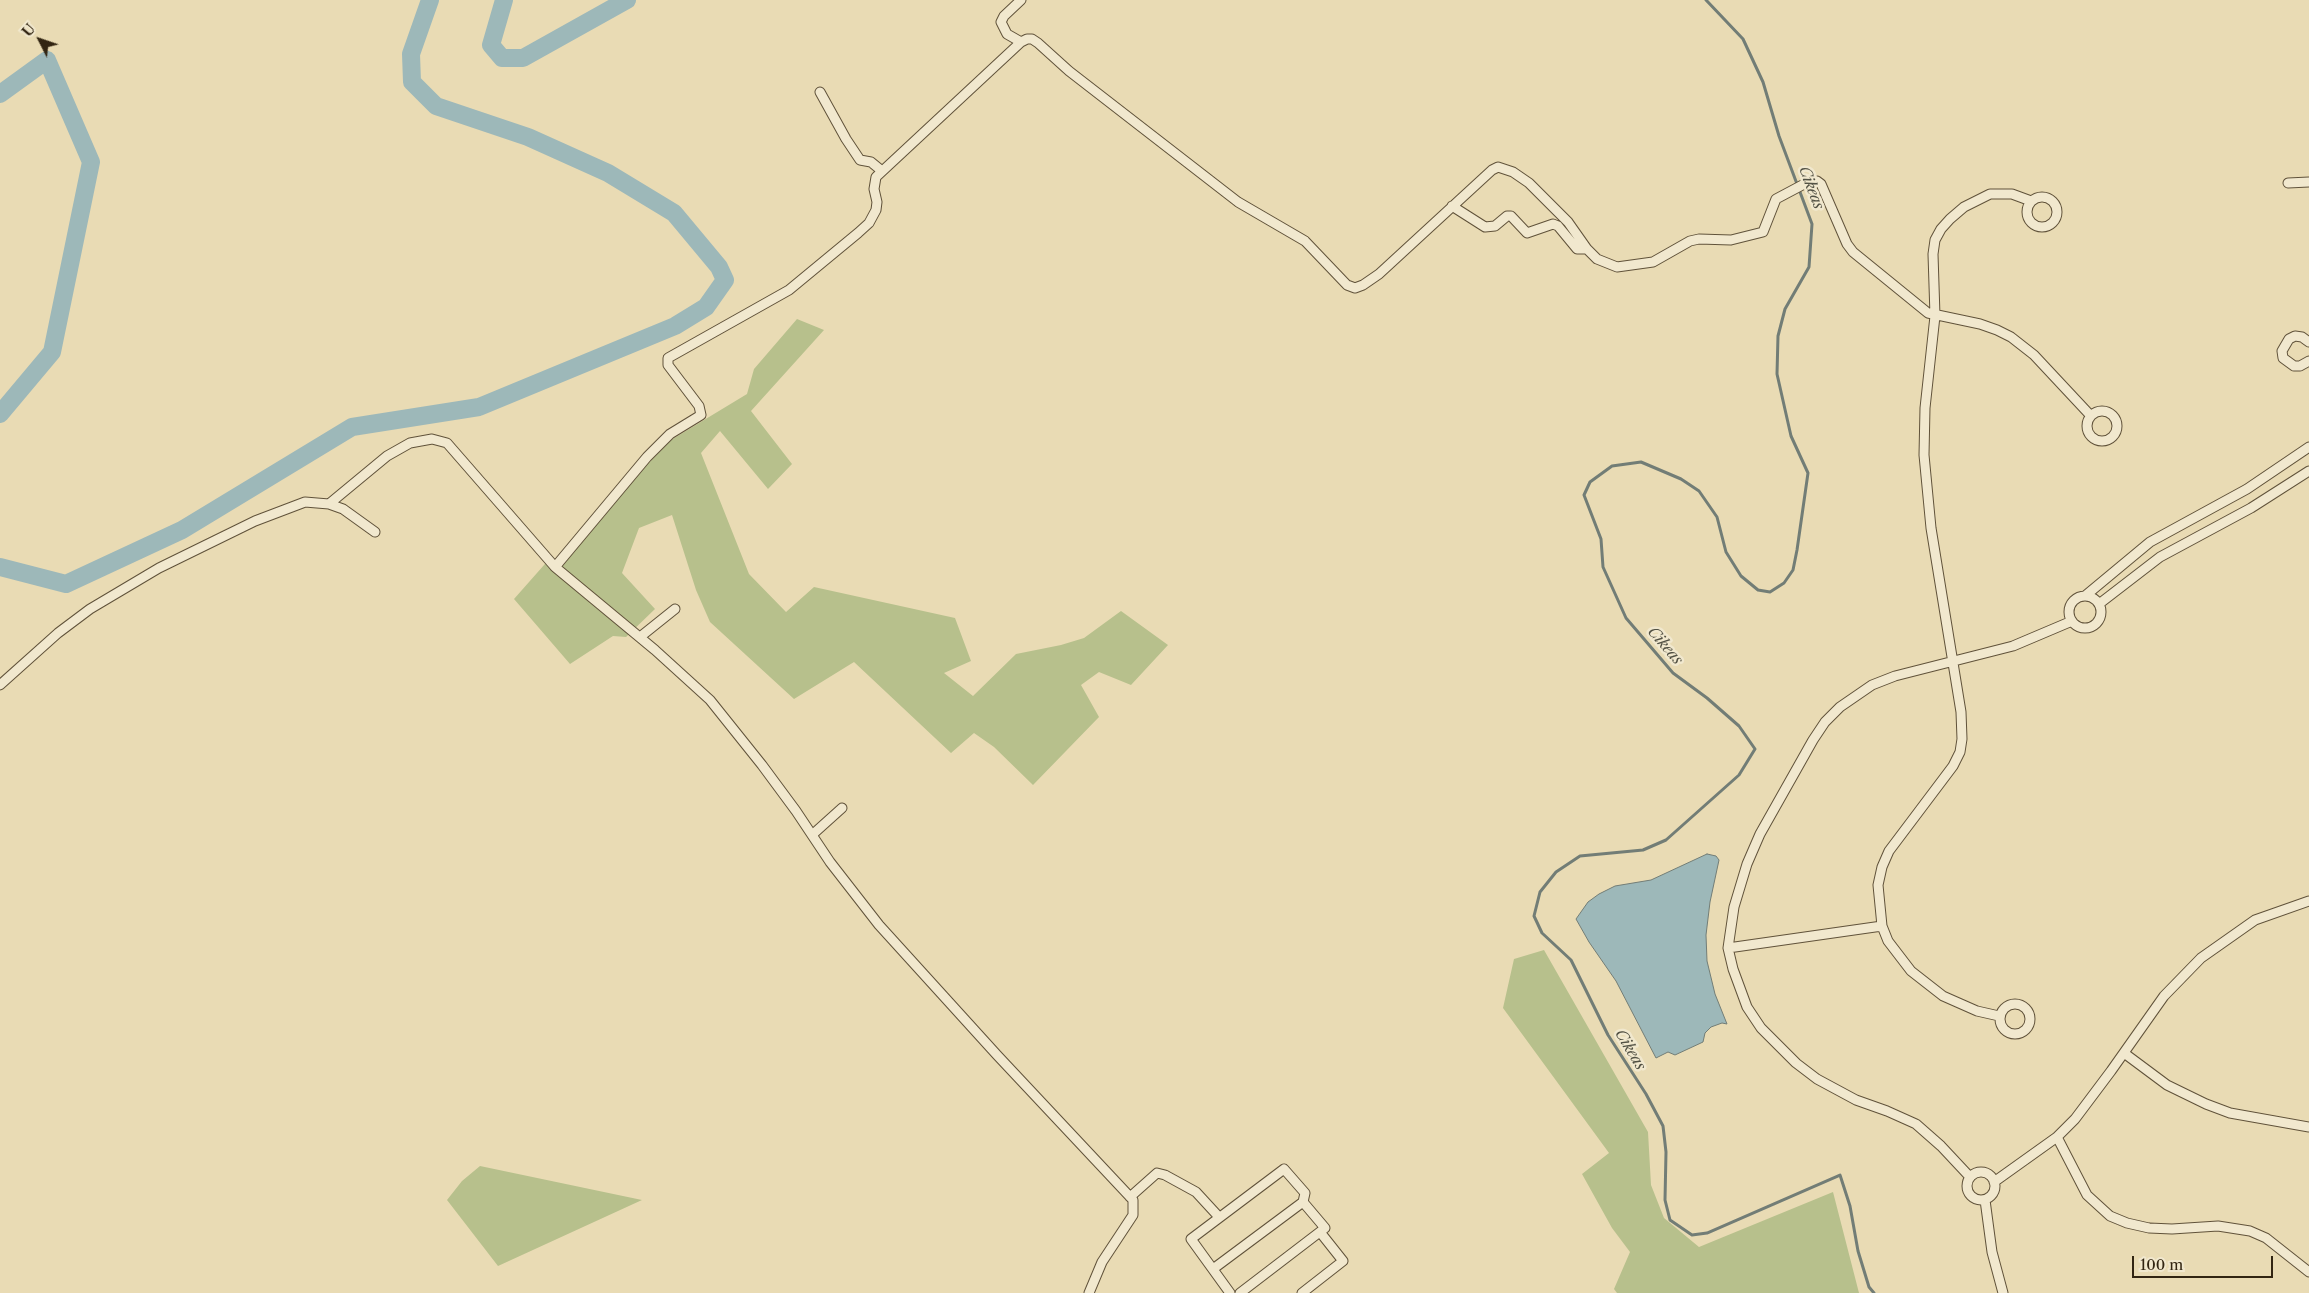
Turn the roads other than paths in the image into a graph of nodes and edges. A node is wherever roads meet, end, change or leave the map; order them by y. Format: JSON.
{"nodes":[{"id":1,"x":1021,"y":0,"type":"edge"},
{"id":2,"x":1021,"y":42,"type":"junction"},
{"id":3,"x":820,"y":92,"type":"dead end"},
{"id":4,"x":882,"y":170,"type":"junction"},
{"id":5,"x":2309,"y":182,"type":"edge"},
{"id":6,"x":2288,"y":183,"type":"dead end"},
{"id":7,"x":2031,"y":201,"type":"dead end"},
{"id":8,"x":1452,"y":206,"type":"junction"},
{"id":9,"x":1587,"y":249,"type":"junction"},
{"id":10,"x":1936,"y":316,"type":"junction"},
{"id":11,"x":2309,"y":342,"type":"edge"},
{"id":12,"x":2308,"y":363,"type":"edge"},
{"id":13,"x":2091,"y":416,"type":"dead end"},
{"id":14,"x":2309,"y":447,"type":"edge"},
{"id":15,"x":2309,"y":472,"type":"edge"},
{"id":16,"x":329,"y":504,"type":"junction"},
{"id":17,"x":376,"y":532,"type":"dead end"},
{"id":18,"x":555,"y":567,"type":"junction"},
{"id":19,"x":2085,"y":596,"type":"junction"},
{"id":20,"x":2099,"y":604,"type":"junction"},
{"id":21,"x":675,"y":609,"type":"dead end"},
{"id":22,"x":2072,"y":621,"type":"junction"},
{"id":23,"x":640,"y":637,"type":"junction"},
{"id":24,"x":1952,"y":660,"type":"junction"},
{"id":25,"x":0,"y":685,"type":"edge"},
{"id":26,"x":842,"y":808,"type":"dead end"},
{"id":27,"x":812,"y":835,"type":"junction"},
{"id":28,"x":2309,"y":900,"type":"edge"},
{"id":29,"x":1882,"y":926,"type":"junction"},
{"id":30,"x":1728,"y":948,"type":"junction"},
{"id":31,"x":1999,"y":1016,"type":"dead end"},
{"id":32,"x":2124,"y":1053,"type":"junction"},
{"id":33,"x":2309,"y":1127,"type":"edge"},
{"id":34,"x":2057,"y":1137,"type":"junction"},
{"id":35,"x":1970,"y":1177,"type":"junction"},
{"id":36,"x":1994,"y":1182,"type":"junction"},
{"id":37,"x":1130,"y":1197,"type":"junction"},
{"id":38,"x":1984,"y":1200,"type":"junction"},
{"id":39,"x":1303,"y":1202,"type":"junction"},
{"id":40,"x":1219,"y":1217,"type":"junction"},
{"id":41,"x":1320,"y":1232,"type":"junction"},
{"id":42,"x":1213,"y":1269,"type":"junction"},
{"id":43,"x":2309,"y":1272,"type":"edge"},
{"id":44,"x":1089,"y":1293,"type":"edge"},
{"id":45,"x":1230,"y":1293,"type":"edge"},
{"id":46,"x":1240,"y":1293,"type":"edge"},
{"id":47,"x":1302,"y":1293,"type":"edge"},
{"id":48,"x":2003,"y":1293,"type":"edge"}],
"edges":[{"from":1,"to":2,"type":"street"},
{"from":2,"to":4,"type":"street"},
{"from":2,"to":8,"type":"street"},
{"from":3,"to":4,"type":"street"},
{"from":4,"to":18,"type":"street"},
{"from":5,"to":6,"type":"street"},
{"from":7,"to":10,"type":"street"},
{"from":8,"to":9,"type":"street"},
{"from":8,"to":9,"type":"street"},
{"from":9,"to":10,"type":"street"},
{"from":10,"to":13,"type":"street"},
{"from":10,"to":24,"type":"street"},
{"from":11,"to":12,"type":"street"},
{"from":14,"to":19,"type":"street"},
{"from":15,"to":20,"type":"street"},
{"from":16,"to":17,"type":"street"},
{"from":16,"to":18,"type":"street"},
{"from":16,"to":25,"type":"street"},
{"from":18,"to":23,"type":"street"},
{"from":19,"to":20,"type":"street"},
{"from":19,"to":22,"type":"street"},
{"from":20,"to":22,"type":"street"},
{"from":21,"to":23,"type":"street"},
{"from":22,"to":24,"type":"street"},
{"from":23,"to":27,"type":"street"},
{"from":24,"to":29,"type":"street"},
{"from":24,"to":30,"type":"street"},
{"from":26,"to":27,"type":"street"},
{"from":27,"to":37,"type":"street"},
{"from":28,"to":32,"type":"street"},
{"from":29,"to":30,"type":"street"},
{"from":29,"to":31,"type":"street"},
{"from":30,"to":35,"type":"street"},
{"from":32,"to":33,"type":"street"},
{"from":32,"to":34,"type":"street"},
{"from":34,"to":36,"type":"street"},
{"from":34,"to":43,"type":"street"},
{"from":35,"to":36,"type":"street"},
{"from":35,"to":38,"type":"street"},
{"from":36,"to":38,"type":"street"},
{"from":37,"to":40,"type":"street"},
{"from":37,"to":44,"type":"street"},
{"from":38,"to":48,"type":"street"},
{"from":39,"to":40,"type":"street"},
{"from":39,"to":41,"type":"street"},
{"from":39,"to":42,"type":"street"},
{"from":40,"to":42,"type":"street"},
{"from":41,"to":46,"type":"street"},
{"from":41,"to":47,"type":"street"},
{"from":42,"to":45,"type":"street"}]}
